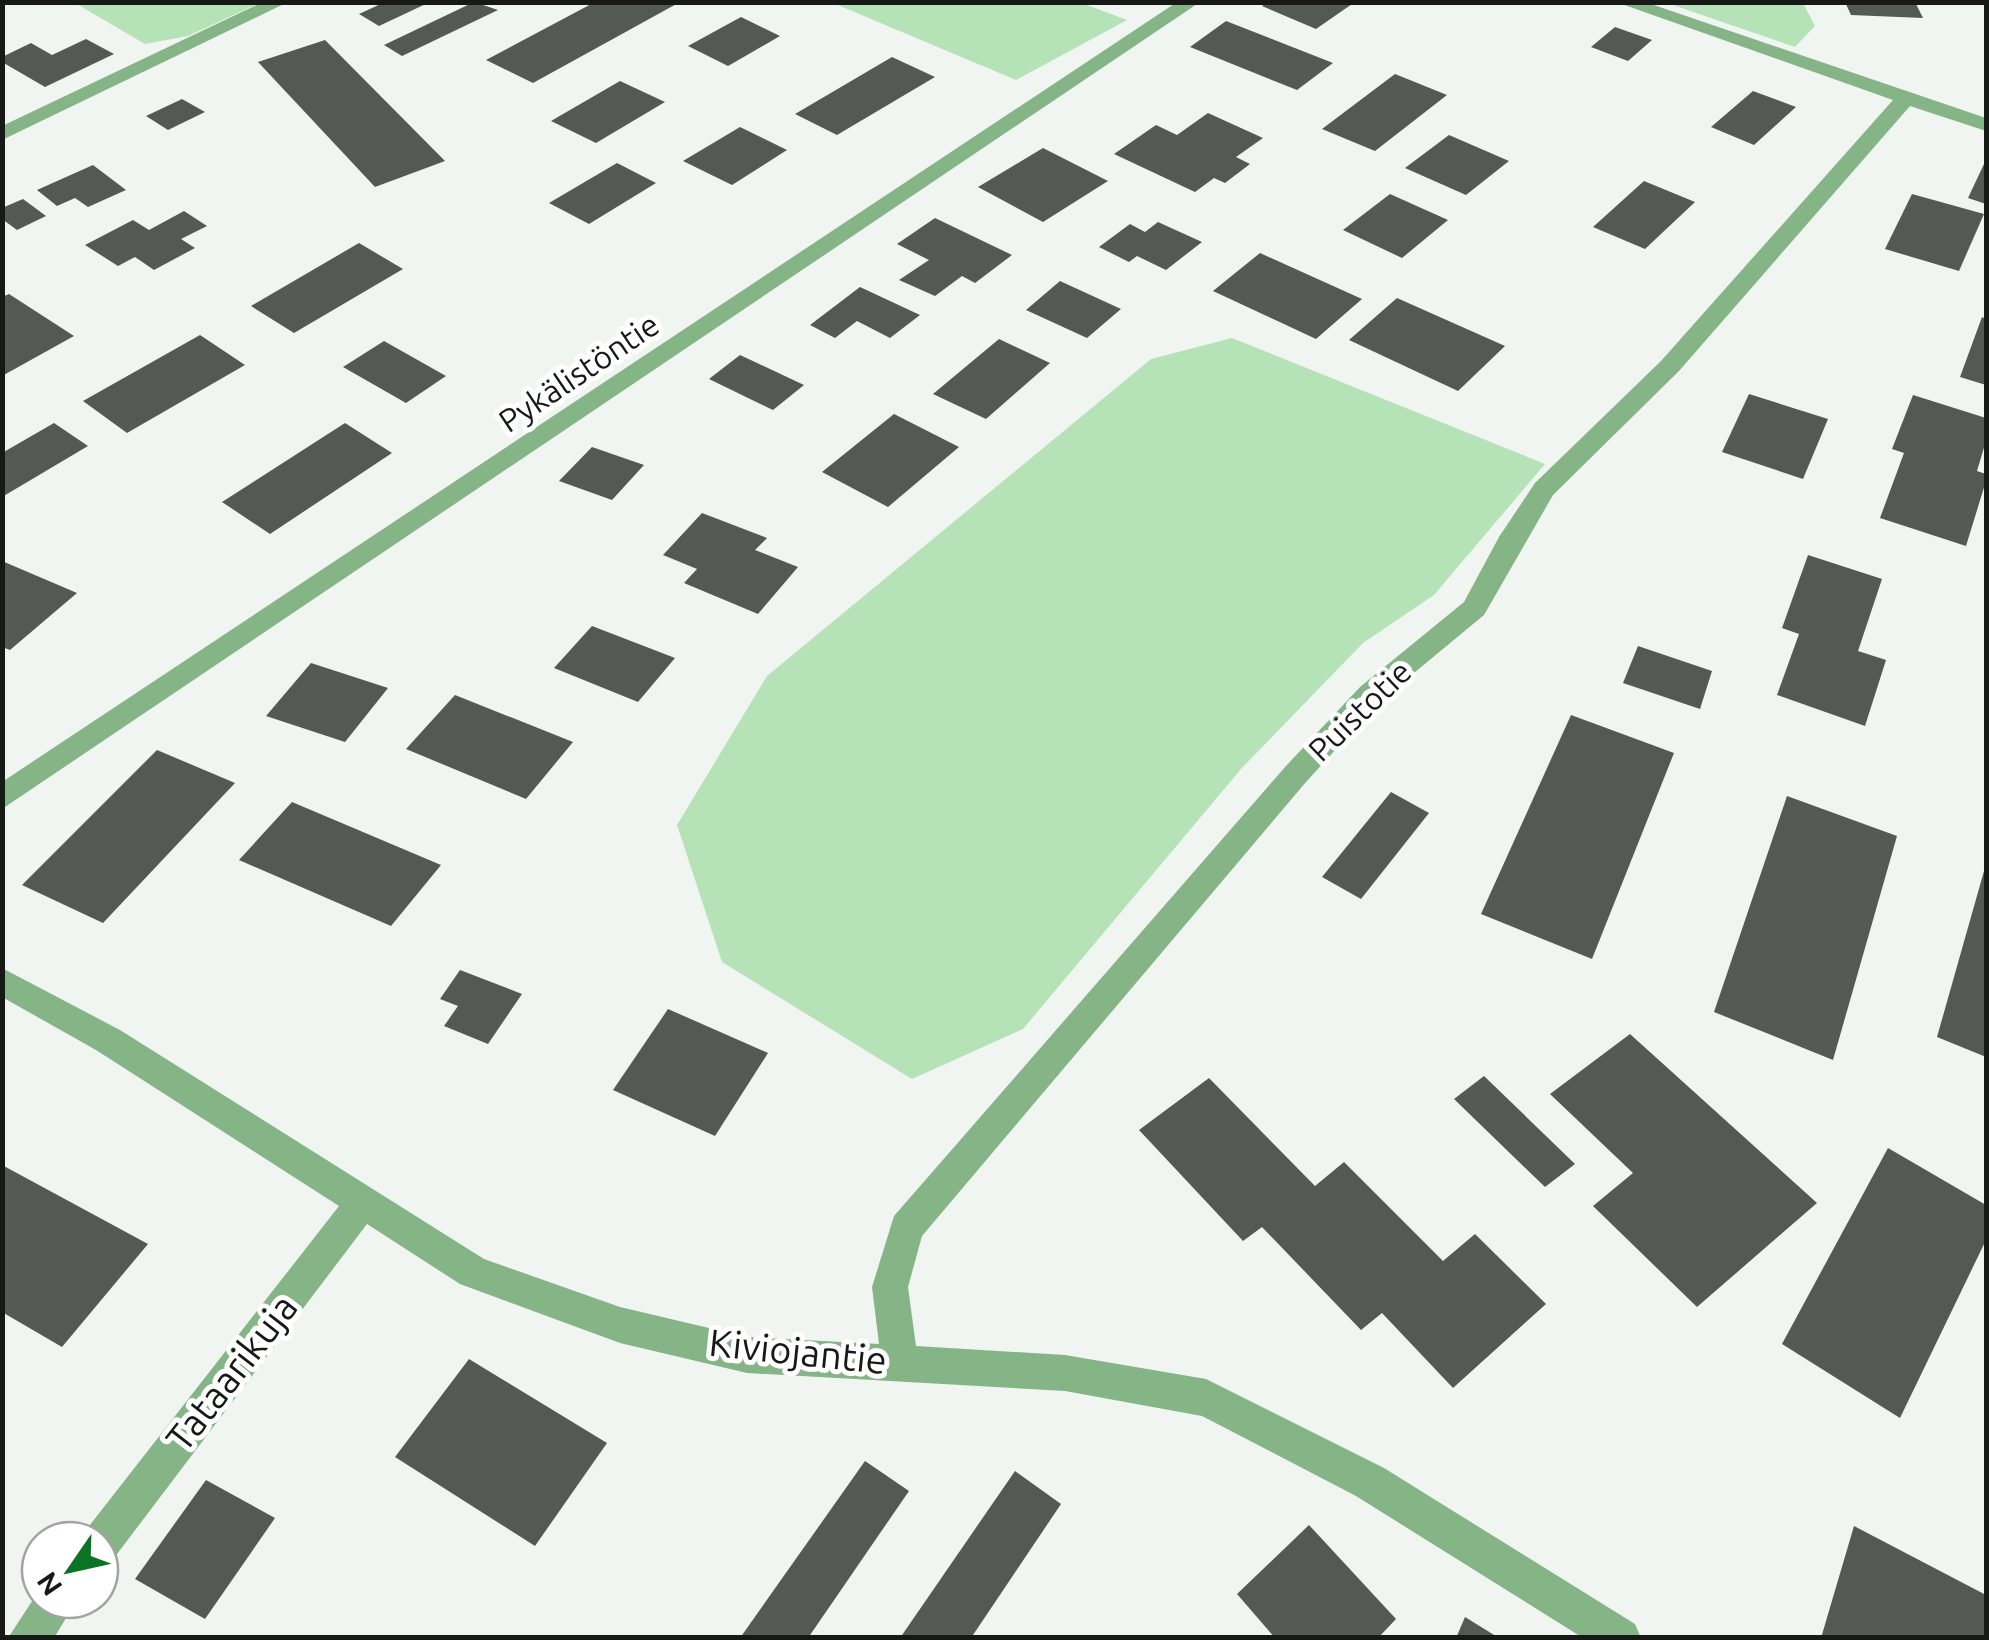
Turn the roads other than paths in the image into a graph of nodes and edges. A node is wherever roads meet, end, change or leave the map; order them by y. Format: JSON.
{"nodes":[{"id":1,"x":278,"y":2,"type":"edge"},
{"id":2,"x":1191,"y":2,"type":"edge"},
{"id":3,"x":1625,"y":2,"type":"edge"},
{"id":4,"x":1905,"y":99,"type":"junction"},
{"id":5,"x":1986,"y":125,"type":"edge"},
{"id":6,"x":2,"y":134,"type":"edge"},
{"id":7,"x":2,"y":798,"type":"edge"},
{"id":8,"x":2,"y":981,"type":"edge"},
{"id":9,"x":363,"y":1202,"type":"junction"},
{"id":10,"x":900,"y":1362,"type":"junction"},
{"id":11,"x":118,"y":1520,"type":"edge"},
{"id":12,"x":1621,"y":1638,"type":"edge"}],
"edges":[{"from":1,"to":6,"type":"street"},
{"from":2,"to":7,"type":"street","name":"Pykälistöntie"},
{"from":3,"to":4,"type":"street"},
{"from":4,"to":5,"type":"street"},
{"from":4,"to":10,"type":"street","name":"Puistotie"},
{"from":8,"to":9,"type":"street","name":"Kiviojantie"},
{"from":9,"to":10,"type":"street","name":"Kiviojantie"},
{"from":9,"to":11,"type":"street","name":"Tataarikuja"},
{"from":10,"to":12,"type":"street","name":"Kiviojantie"}]}
